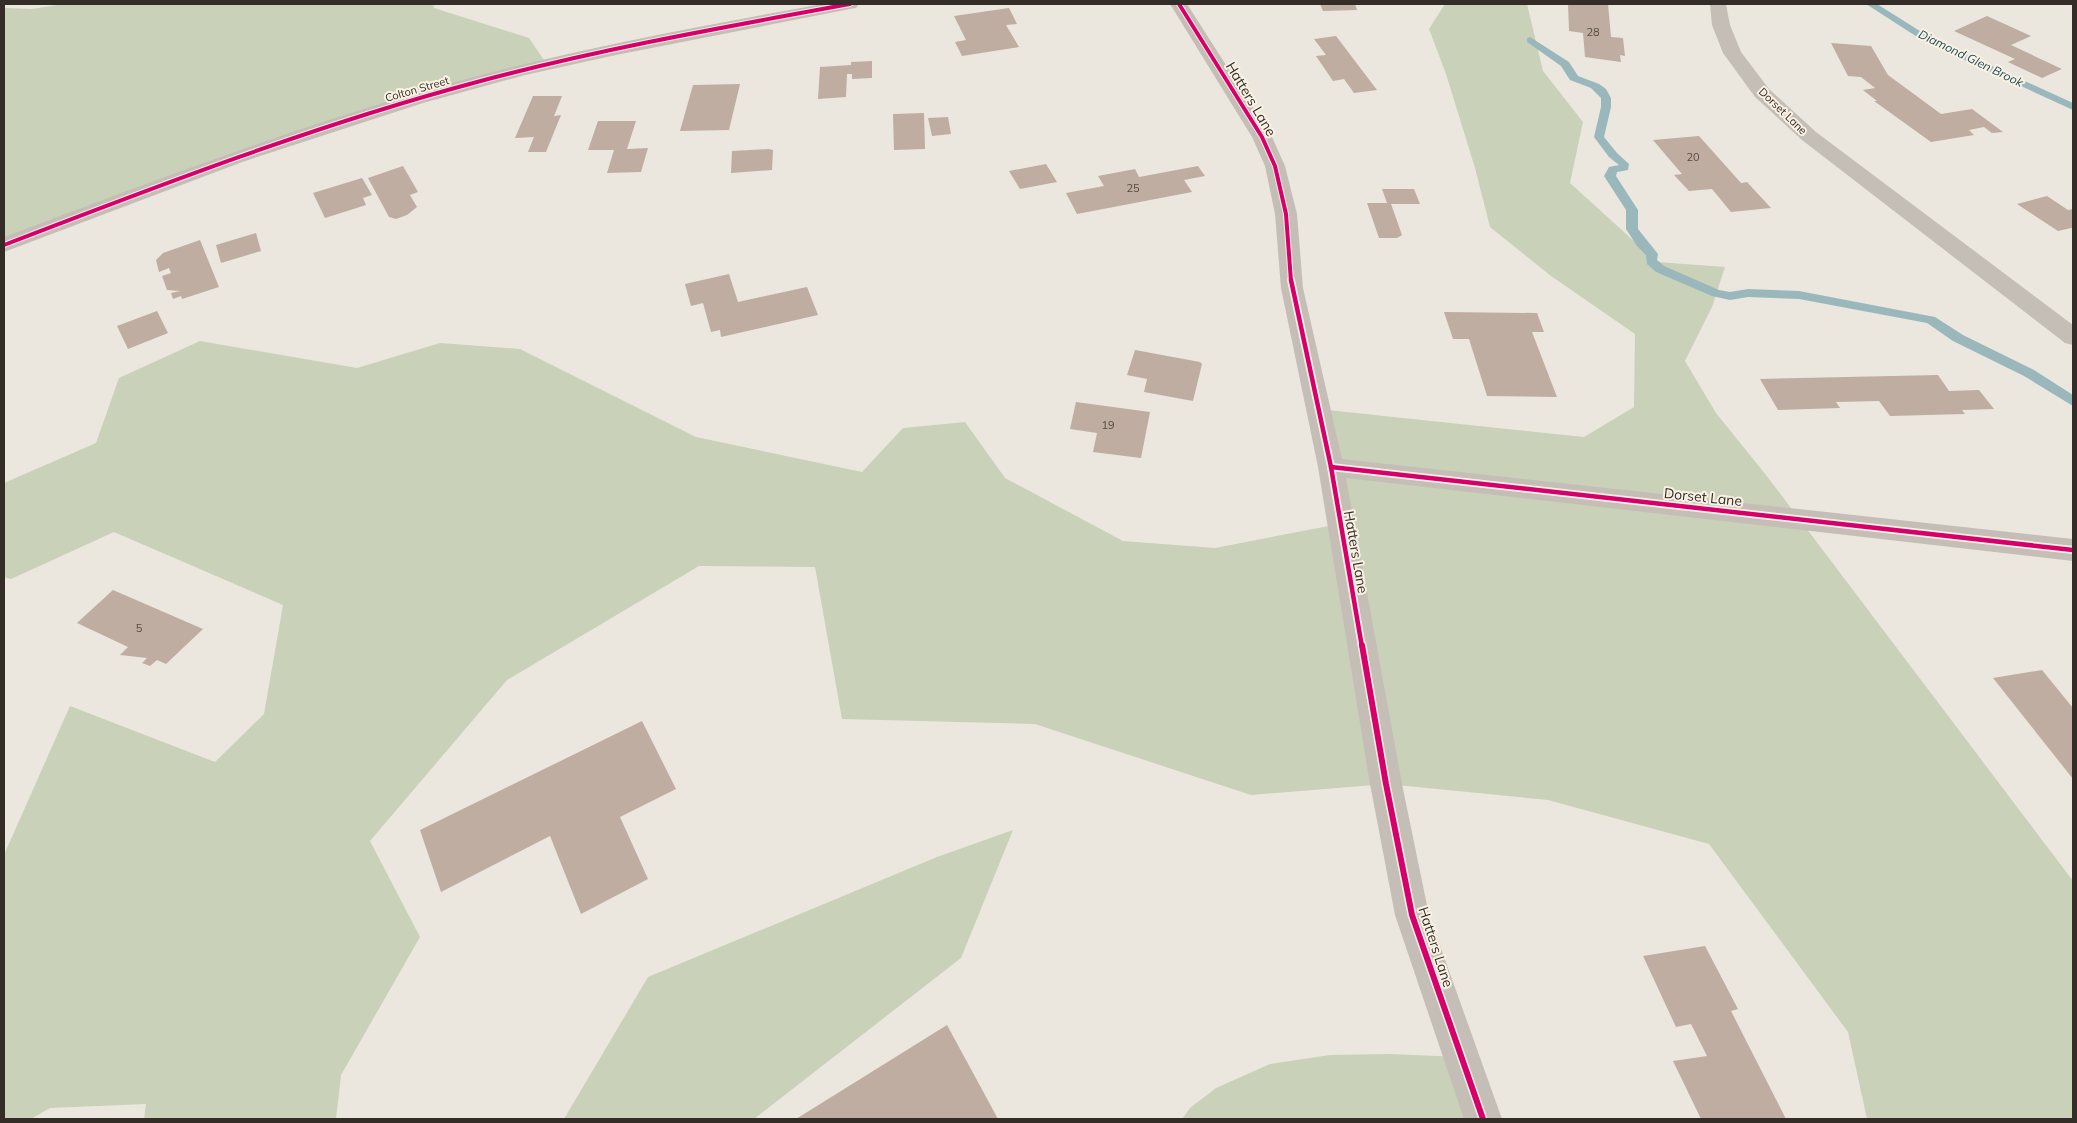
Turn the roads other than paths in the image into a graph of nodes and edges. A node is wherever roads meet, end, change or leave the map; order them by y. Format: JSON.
{"nodes":[{"id":1,"x":850,"y":4,"type":"edge"},
{"id":2,"x":1179,"y":4,"type":"edge"},
{"id":3,"x":1718,"y":4,"type":"edge"},
{"id":4,"x":4,"y":245,"type":"edge"},
{"id":5,"x":2073,"y":337,"type":"edge"},
{"id":6,"x":1331,"y":466,"type":"junction"},
{"id":7,"x":2073,"y":550,"type":"edge"},
{"id":8,"x":1483,"y":1119,"type":"edge"}],
"edges":[{"from":1,"to":4,"type":"street","name":"Colton Street"},
{"from":2,"to":6,"type":"street","name":"Hatters Lane"},
{"from":3,"to":5,"type":"street","name":"Dorset Lane"},
{"from":6,"to":7,"type":"street","name":"Dorset Lane"},
{"from":6,"to":8,"type":"street","name":"Hatters Lane"}]}
